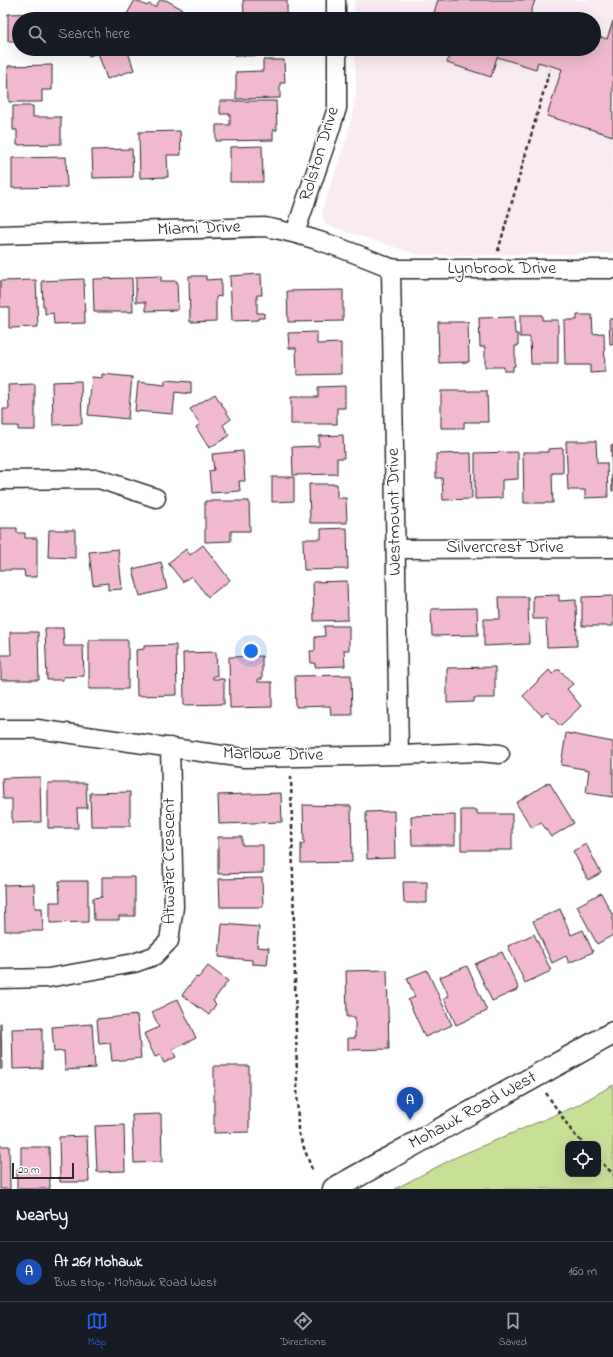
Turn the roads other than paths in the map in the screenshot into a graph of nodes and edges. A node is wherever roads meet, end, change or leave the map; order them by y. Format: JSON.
{"nodes":[{"id":1,"x":336,"y":0,"type":"edge"},
{"id":2,"x":336,"y":12,"type":"edge"},
{"id":3,"x":337,"y":56,"type":"edge"},
{"id":4,"x":295,"y":233,"type":"junction"},
{"id":5,"x":0,"y":235,"type":"edge"},
{"id":6,"x":391,"y":268,"type":"junction"},
{"id":7,"x":613,"y":269,"type":"edge"},
{"id":8,"x":0,"y":480,"type":"edge"},
{"id":9,"x":156,"y":498,"type":"dead end"},
{"id":10,"x":613,"y":548,"type":"edge"},
{"id":11,"x":396,"y":549,"type":"junction"},
{"id":12,"x":0,"y":729,"type":"edge"},
{"id":13,"x":170,"y":747,"type":"junction"},
{"id":14,"x":500,"y":754,"type":"dead end"},
{"id":15,"x":399,"y":755,"type":"junction"},
{"id":16,"x":0,"y":979,"type":"edge"},
{"id":17,"x":613,"y":1033,"type":"edge"},
{"id":18,"x":334,"y":1189,"type":"edge"}],
"edges":[{"from":1,"to":2,"type":"street"},
{"from":3,"to":4,"type":"street","name":"Rolston Drive"},
{"from":4,"to":5,"type":"street","name":"Miami Drive"},
{"from":4,"to":6,"type":"street","name":"Miami Drive"},
{"from":6,"to":7,"type":"street","name":"Lynbrook Drive"},
{"from":6,"to":11,"type":"street","name":"Westmount Drive"},
{"from":8,"to":9,"type":"street"},
{"from":10,"to":11,"type":"street","name":"Silvercrest Drive"},
{"from":11,"to":15,"type":"street","name":"Westmount Drive"},
{"from":12,"to":13,"type":"street","name":"Marlowe Drive"},
{"from":13,"to":15,"type":"street","name":"Marlowe Drive"},
{"from":13,"to":16,"type":"street","name":"Atwater Crescent"},
{"from":14,"to":15,"type":"street","name":"Marlowe Drive"},
{"from":17,"to":18,"type":"main road","name":"Mohawk Road West"}]}
